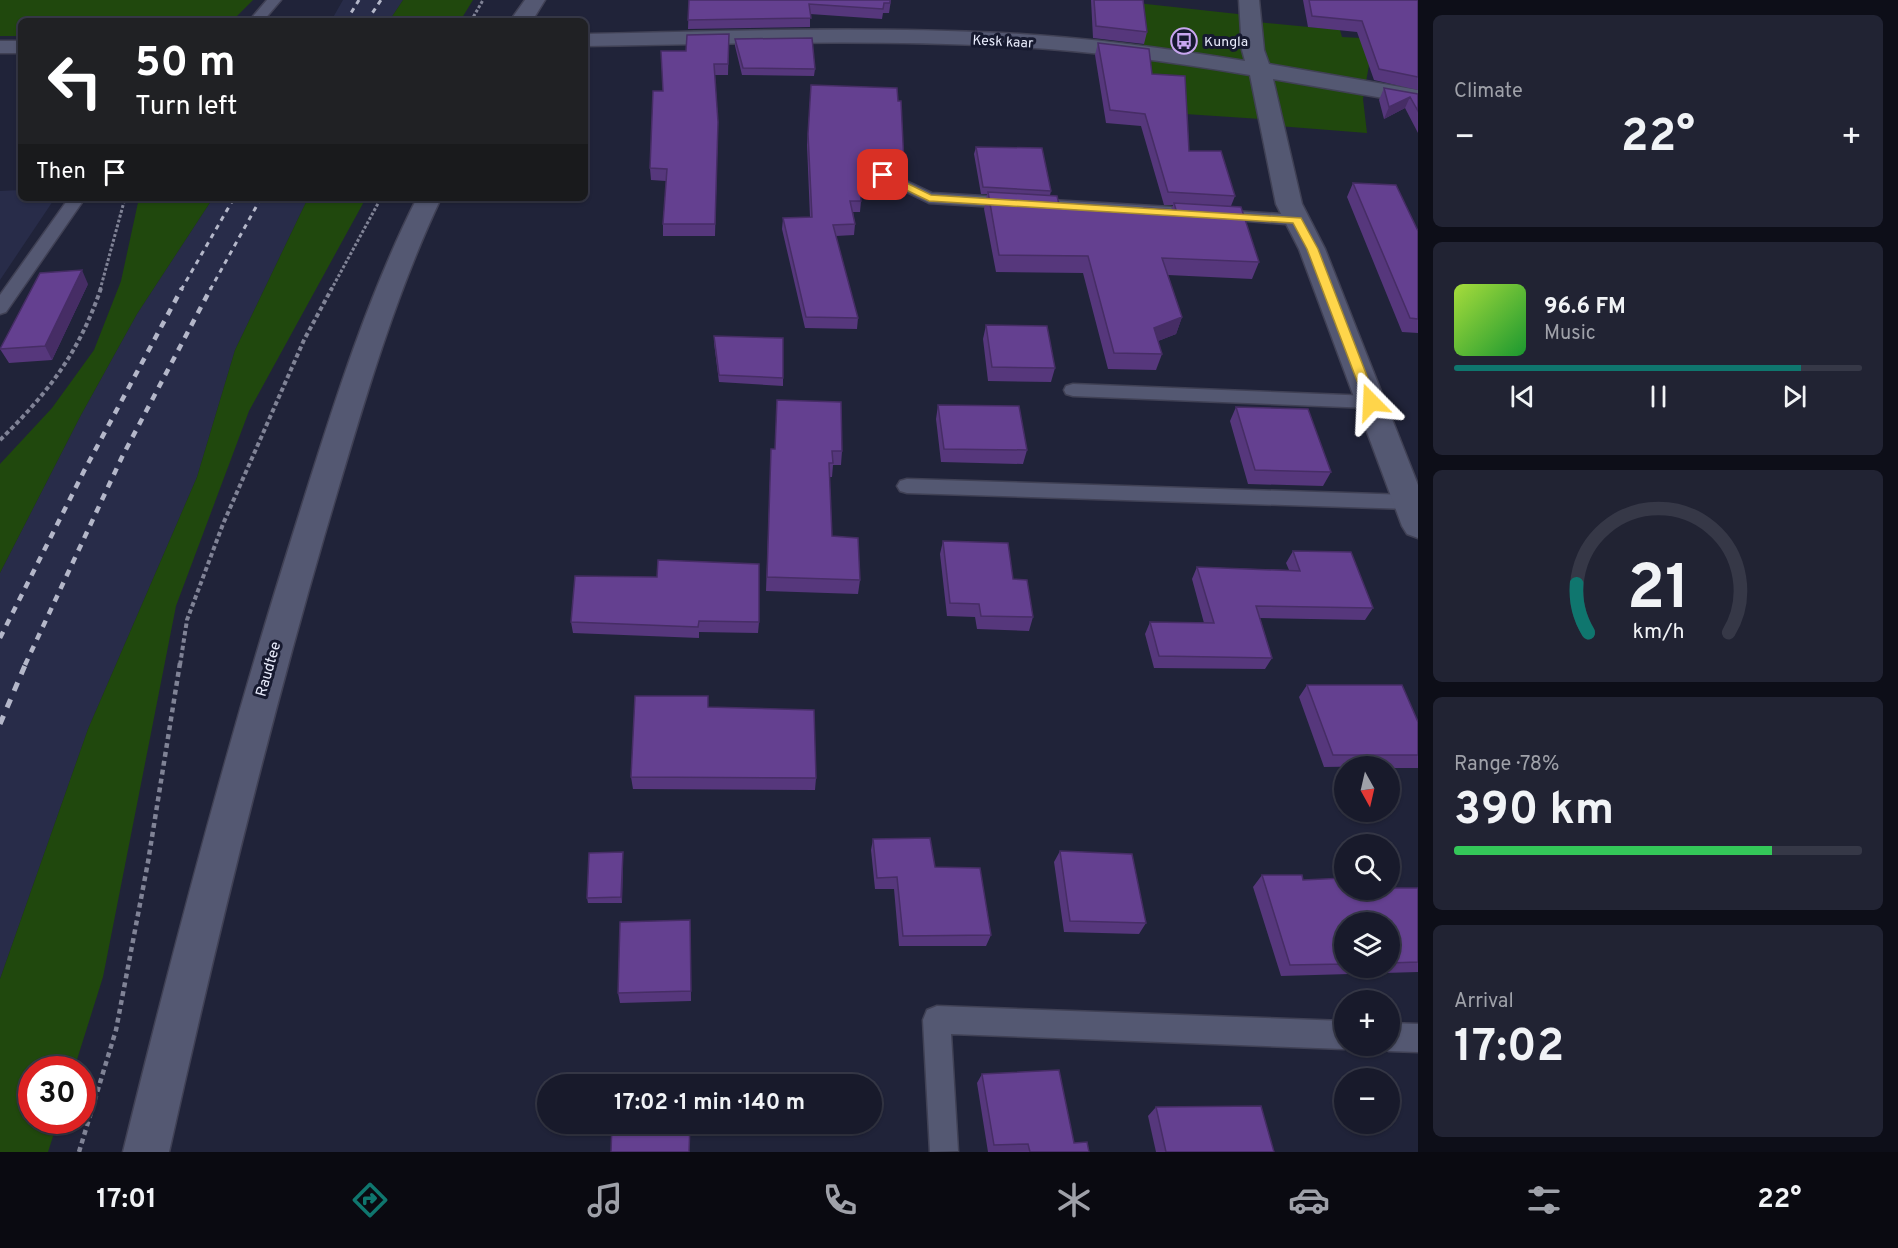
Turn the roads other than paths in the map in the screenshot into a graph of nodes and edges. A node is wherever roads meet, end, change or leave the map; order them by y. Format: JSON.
{"nodes":[{"id":1,"x":274,"y":0,"type":"edge"},
{"id":2,"x":535,"y":0,"type":"edge"},
{"id":3,"x":1249,"y":0,"type":"edge"},
{"id":4,"x":259,"y":18,"type":"edge"},
{"id":5,"x":523,"y":18,"type":"edge"},
{"id":6,"x":588,"y":39,"type":"edge"},
{"id":7,"x":0,"y":47,"type":"edge"},
{"id":8,"x":18,"y":47,"type":"edge"},
{"id":9,"x":1258,"y":68,"type":"junction"},
{"id":10,"x":1418,"y":97,"type":"edge"},
{"id":11,"x":883,"y":175,"type":"edge"},
{"id":12,"x":75,"y":201,"type":"edge"},
{"id":13,"x":428,"y":201,"type":"edge"},
{"id":14,"x":1297,"y":220,"type":"junction"},
{"id":15,"x":0,"y":308,"type":"edge"},
{"id":16,"x":1073,"y":390,"type":"dead end"},
{"id":17,"x":1371,"y":402,"type":"junction"},
{"id":18,"x":908,"y":486,"type":"dead end"},
{"id":19,"x":1413,"y":514,"type":"edge"},
{"id":20,"x":1334,"y":1035,"type":"edge"},
{"id":21,"x":1400,"y":1037,"type":"edge"},
{"id":22,"x":1418,"y":1038,"type":"edge"},
{"id":23,"x":944,"y":1151,"type":"edge"},
{"id":24,"x":146,"y":1152,"type":"edge"}],
"edges":[{"from":1,"to":4,"type":"lane"},
{"from":2,"to":5,"type":"street"},
{"from":3,"to":9,"type":"street"},
{"from":6,"to":9,"type":"street","name":"Kesk kaar"},
{"from":7,"to":8,"type":"street"},
{"from":9,"to":10,"type":"street","name":"Kesk kaar"},
{"from":9,"to":14,"type":"street"},
{"from":11,"to":14,"type":"lane"},
{"from":12,"to":15,"type":"lane"},
{"from":13,"to":24,"type":"street","name":"Raudtee"},
{"from":14,"to":17,"type":"street"},
{"from":16,"to":17,"type":"lane"},
{"from":17,"to":19,"type":"street"},
{"from":18,"to":19,"type":"lane"},
{"from":20,"to":23,"type":"lane"},
{"from":21,"to":22,"type":"lane"}]}
